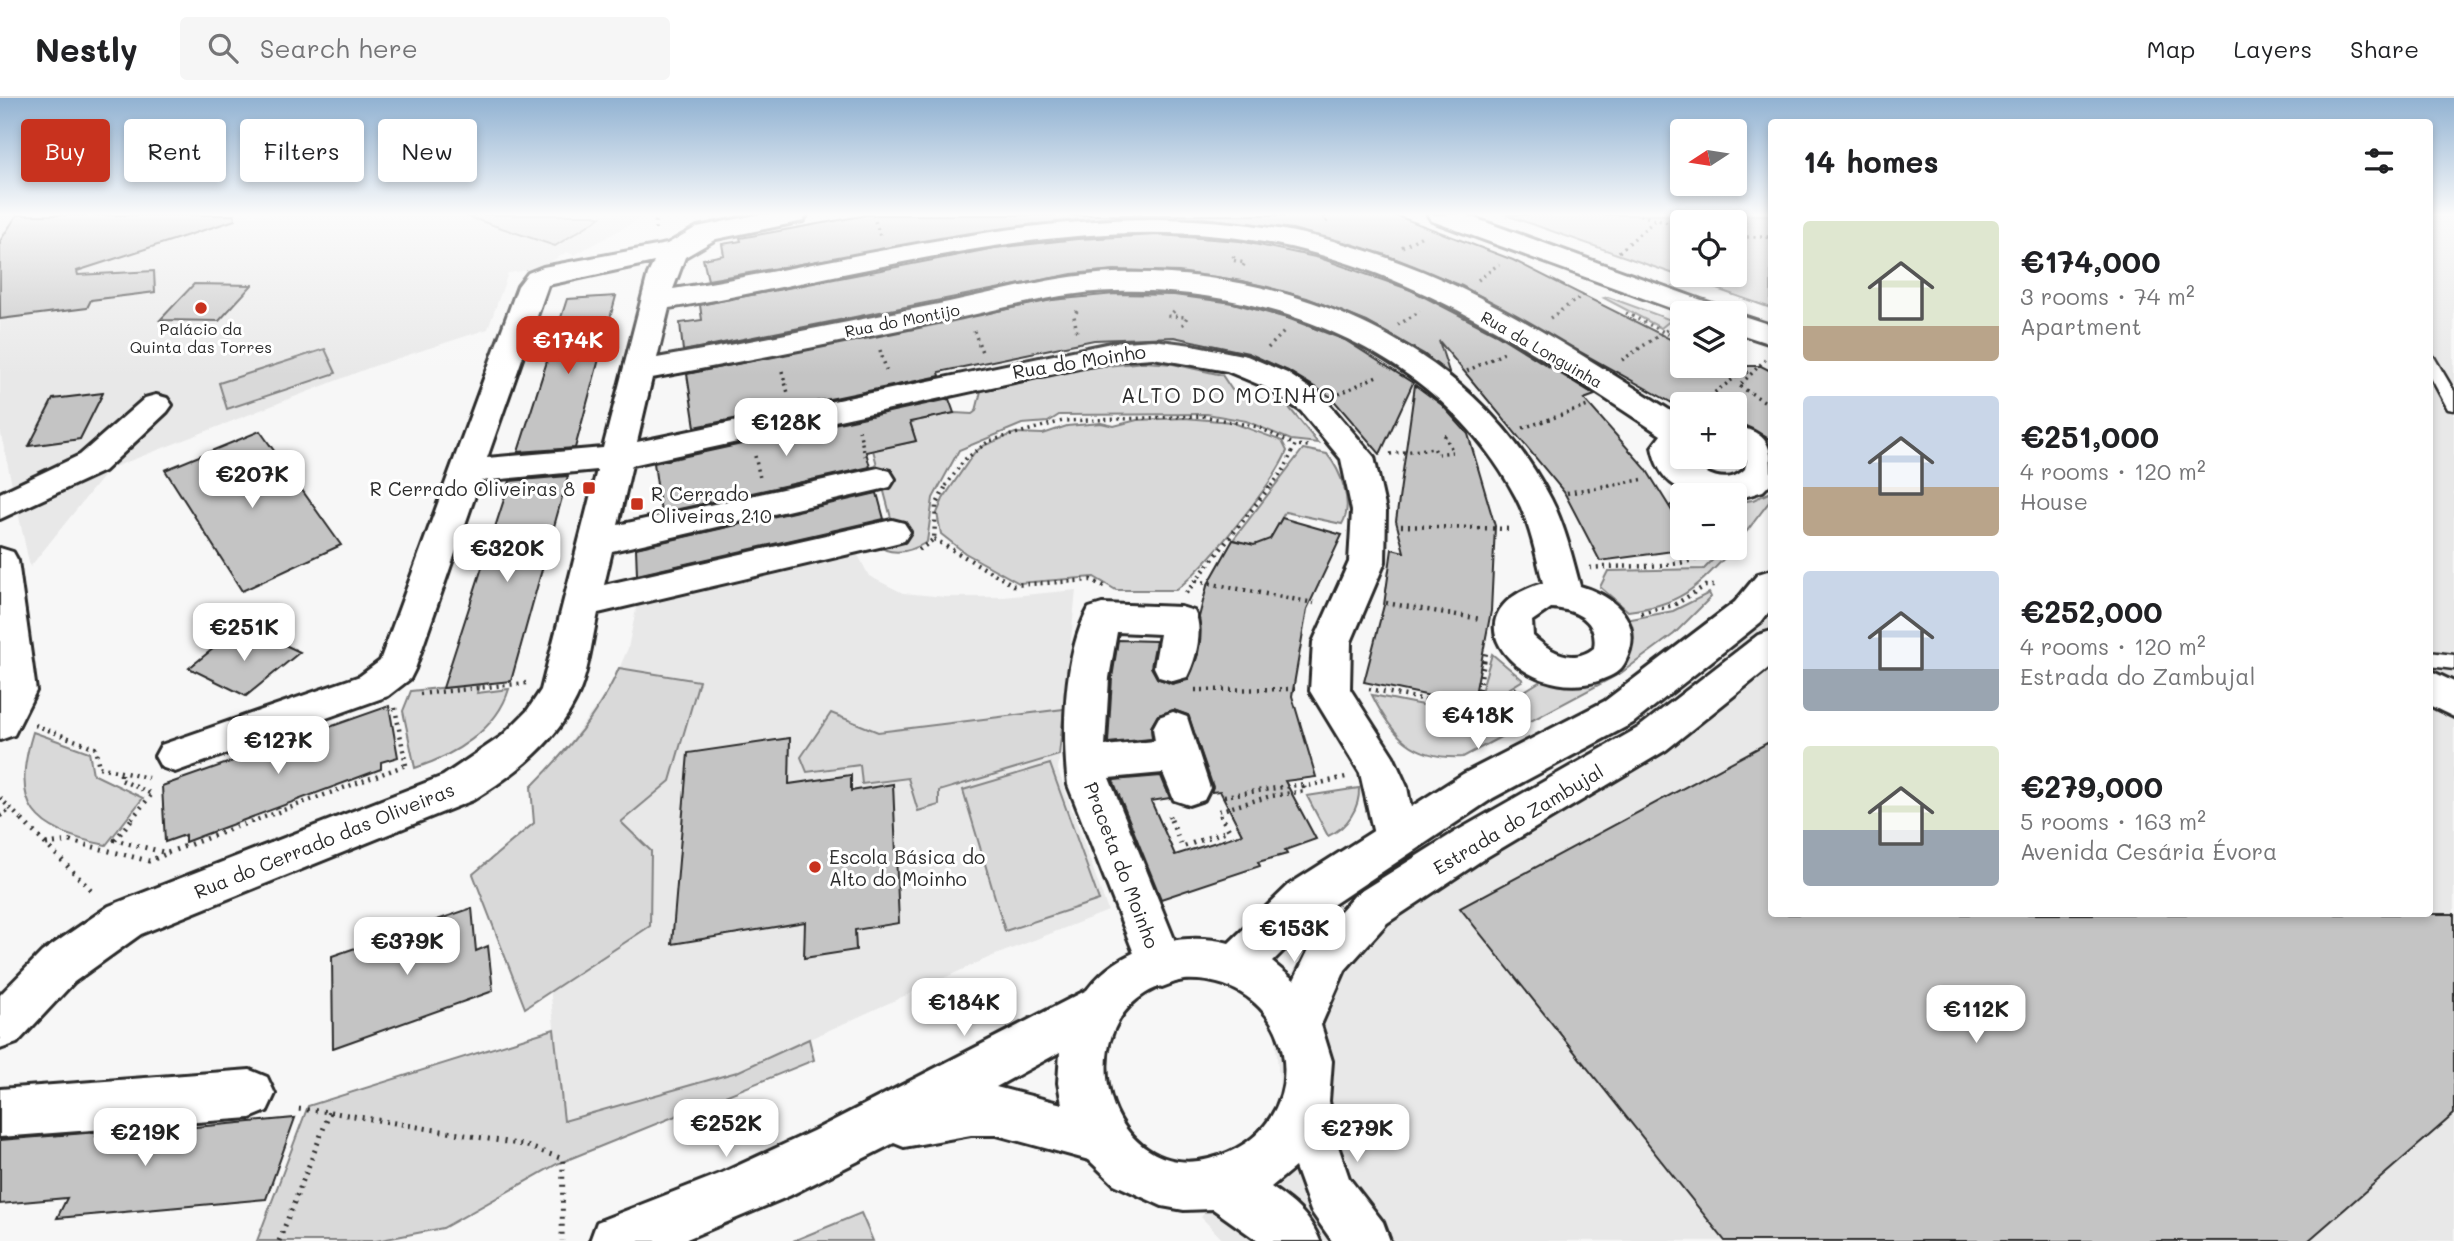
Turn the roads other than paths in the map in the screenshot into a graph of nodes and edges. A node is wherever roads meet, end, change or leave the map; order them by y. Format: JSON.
{"nodes":[{"id":1,"x":576,"y":268,"type":"edge"},
{"id":2,"x":665,"y":268,"type":"edge"},
{"id":3,"x":839,"y":268,"type":"edge"},
{"id":4,"x":1384,"y":268,"type":"edge"},
{"id":5,"x":1589,"y":268,"type":"edge"},
{"id":6,"x":655,"y":301,"type":"junction"},
{"id":7,"x":1678,"y":301,"type":"edge"},
{"id":8,"x":1747,"y":327,"type":"edge"},
{"id":9,"x":1768,"y":334,"type":"edge"},
{"id":10,"x":2433,"y":367,"type":"edge"},
{"id":11,"x":638,"y":371,"type":"junction"},
{"id":12,"x":156,"y":405,"type":"dead end"},
{"id":13,"x":2454,"y":405,"type":"edge"},
{"id":14,"x":1670,"y":426,"type":"edge"},
{"id":15,"x":1747,"y":443,"type":"edge"},
{"id":16,"x":618,"y":457,"type":"junction"},
{"id":17,"x":872,"y":468,"type":"road end"},
{"id":18,"x":1676,"y":469,"type":"edge"},
{"id":19,"x":468,"y":471,"type":"junction"},
{"id":20,"x":762,"y":493,"type":"junction"},
{"id":21,"x":0,"y":507,"type":"edge"},
{"id":22,"x":880,"y":535,"type":"road end"},
{"id":23,"x":596,"y":542,"type":"junction"},
{"id":24,"x":776,"y":560,"type":"junction"},
{"id":25,"x":0,"y":561,"type":"edge"},
{"id":26,"x":1768,"y":587,"type":"edge"},
{"id":27,"x":1564,"y":595,"type":"junction"},
{"id":28,"x":582,"y":603,"type":"junction"},
{"id":29,"x":1768,"y":647,"type":"edge"},
{"id":30,"x":2433,"y":660,"type":"edge"},
{"id":31,"x":2454,"y":662,"type":"edge"},
{"id":32,"x":2433,"y":663,"type":"edge"},
{"id":33,"x":2454,"y":677,"type":"edge"},
{"id":34,"x":1187,"y":679,"type":"road end"},
{"id":35,"x":2433,"y":688,"type":"edge"},
{"id":36,"x":2454,"y":702,"type":"edge"},
{"id":37,"x":4,"y":719,"type":"edge"},
{"id":38,"x":175,"y":756,"type":"road end"},
{"id":39,"x":1085,"y":764,"type":"junction"},
{"id":40,"x":1189,"y":767,"type":"road end"},
{"id":41,"x":1396,"y":839,"type":"junction"},
{"id":42,"x":117,"y":925,"type":"junction"},
{"id":43,"x":1162,"y":966,"type":"junction"},
{"id":44,"x":1235,"y":968,"type":"junction"},
{"id":45,"x":0,"y":988,"type":"edge"},
{"id":46,"x":1102,"y":1006,"type":"junction"},
{"id":47,"x":1299,"y":1022,"type":"junction"},
{"id":48,"x":0,"y":1027,"type":"edge"},
{"id":49,"x":250,"y":1094,"type":"dead end"},
{"id":50,"x":1306,"y":1105,"type":"junction"},
{"id":51,"x":0,"y":1113,"type":"edge"},
{"id":52,"x":861,"y":1134,"type":"junction"},
{"id":53,"x":1099,"y":1138,"type":"junction"},
{"id":54,"x":1216,"y":1181,"type":"junction"},
{"id":55,"x":616,"y":1241,"type":"edge"},
{"id":56,"x":1294,"y":1241,"type":"edge"},
{"id":57,"x":1364,"y":1241,"type":"edge"}],
"edges":[{"from":1,"to":19,"type":"street"},
{"from":2,"to":6,"type":"street","name":"Rua do Cerrado das Oliveiras"},
{"from":3,"to":6,"type":"street","name":"Rua da Longuinha"},
{"from":4,"to":14,"type":"street","name":"Rua da Longuinha"},
{"from":5,"to":7,"type":"street"},
{"from":6,"to":11,"type":"street","name":"Rua do Cerrado das Oliveiras"},
{"from":8,"to":9,"type":"street"},
{"from":10,"to":13,"type":"lane"},
{"from":11,"to":16,"type":"street","name":"Rua do Cerrado das Oliveiras"},
{"from":11,"to":27,"type":"street","name":"Rua do Montijo"},
{"from":12,"to":21,"type":"street"},
{"from":15,"to":18,"type":"street"},
{"from":16,"to":19,"type":"street"},
{"from":16,"to":23,"type":"street","name":"Rua do Cerrado das Oliveiras"},
{"from":16,"to":41,"type":"street","name":"Rua do Moinho"},
{"from":17,"to":20,"type":"street"},
{"from":19,"to":38,"type":"street"},
{"from":20,"to":23,"type":"street"},
{"from":20,"to":24,"type":"street"},
{"from":22,"to":24,"type":"street"},
{"from":23,"to":28,"type":"street","name":"Rua do Cerrado das Oliveiras"},
{"from":24,"to":28,"type":"street"},
{"from":25,"to":37,"type":"street"},
{"from":26,"to":41,"type":"street"},
{"from":27,"to":27,"type":"street"},
{"from":28,"to":42,"type":"street","name":"Rua do Cerrado das Oliveiras"},
{"from":29,"to":47,"type":"street","name":"Estrada do Zambujal"},
{"from":30,"to":31,"type":"lane"},
{"from":32,"to":33,"type":"street"},
{"from":34,"to":39,"type":"street","name":"Praceta do Moinho"},
{"from":35,"to":36,"type":"street"},
{"from":39,"to":40,"type":"street","name":"Praceta do Moinho"},
{"from":39,"to":43,"type":"street","name":"Praceta do Moinho"},
{"from":41,"to":44,"type":"street"},
{"from":42,"to":45,"type":"street","name":"Rua do Cerrado das Oliveiras"},
{"from":42,"to":48,"type":"street","name":"Rua do Cerrado das Oliveiras"},
{"from":43,"to":44,"type":"street"},
{"from":43,"to":46,"type":"street"},
{"from":44,"to":47,"type":"street"},
{"from":46,"to":52,"type":"street"},
{"from":46,"to":53,"type":"street"},
{"from":47,"to":50,"type":"street"},
{"from":49,"to":51,"type":"street"},
{"from":50,"to":54,"type":"street"},
{"from":50,"to":57,"type":"street"},
{"from":52,"to":53,"type":"street"},
{"from":52,"to":55,"type":"street"},
{"from":53,"to":54,"type":"street"},
{"from":54,"to":56,"type":"street"}]}
